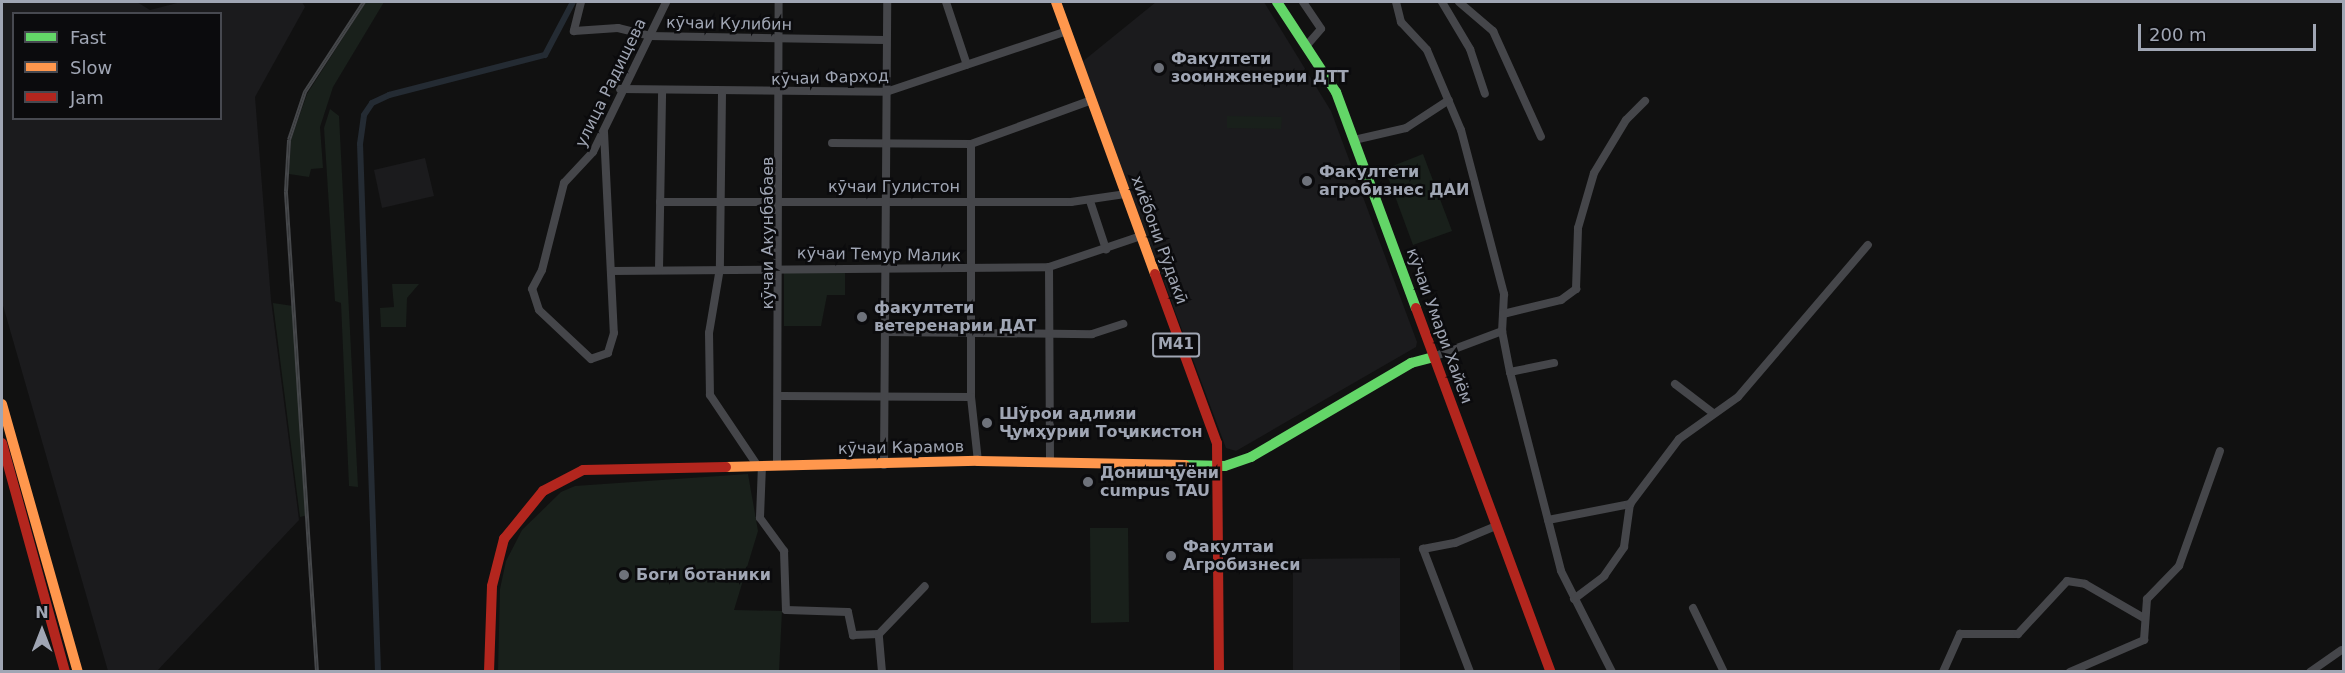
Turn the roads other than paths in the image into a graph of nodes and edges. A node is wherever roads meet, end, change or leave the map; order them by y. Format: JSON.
{"nodes":[{"id":1,"x":581,"y":2,"type":"edge"},
{"id":2,"x":666,"y":2,"type":"edge"},
{"id":3,"x":779,"y":2,"type":"edge"},
{"id":4,"x":887,"y":2,"type":"edge"},
{"id":5,"x":945,"y":2,"type":"edge"},
{"id":6,"x":1050,"y":2,"type":"edge"},
{"id":7,"x":1056,"y":2,"type":"edge"},
{"id":8,"x":1277,"y":2,"type":"edge"},
{"id":9,"x":1303,"y":2,"type":"edge"},
{"id":10,"x":1396,"y":2,"type":"edge"},
{"id":11,"x":1442,"y":2,"type":"edge"},
{"id":12,"x":1459,"y":2,"type":"edge"},
{"id":13,"x":1064,"y":32,"type":"junction"},
{"id":14,"x":649,"y":36,"type":"junction"},
{"id":15,"x":778,"y":38,"type":"junction"},
{"id":16,"x":885,"y":40,"type":"junction"},
{"id":17,"x":1306,"y":46,"type":"junction"},
{"id":18,"x":967,"y":65,"type":"junction"},
{"id":19,"x":620,"y":89,"type":"junction"},
{"id":20,"x":886,"y":92,"type":"junction"},
{"id":21,"x":662,"y":93,"type":"junction"},
{"id":22,"x":722,"y":93,"type":"junction"},
{"id":23,"x":781,"y":93,"type":"junction"},
{"id":24,"x":1485,"y":94,"type":"dead end"},
{"id":25,"x":1449,"y":100,"type":"junction"},
{"id":26,"x":1089,"y":101,"type":"junction"},
{"id":27,"x":1645,"y":101,"type":"dead end"},
{"id":28,"x":604,"y":132,"type":"junction"},
{"id":29,"x":1541,"y":137,"type":"dead end"},
{"id":30,"x":1354,"y":140,"type":"junction"},
{"id":31,"x":832,"y":142,"type":"dead end"},
{"id":32,"x":971,"y":144,"type":"junction"},
{"id":33,"x":886,"y":145,"type":"junction"},
{"id":34,"x":1123,"y":195,"type":"junction"},
{"id":35,"x":887,"y":199,"type":"junction"},
{"id":36,"x":781,"y":201,"type":"junction"},
{"id":37,"x":971,"y":201,"type":"junction"},
{"id":38,"x":1090,"y":201,"type":"junction"},
{"id":39,"x":660,"y":202,"type":"junction"},
{"id":40,"x":719,"y":202,"type":"junction"},
{"id":41,"x":1139,"y":237,"type":"junction"},
{"id":42,"x":1868,"y":244,"type":"dead end"},
{"id":43,"x":1106,"y":249,"type":"junction"},
{"id":44,"x":781,"y":266,"type":"junction"},
{"id":45,"x":886,"y":267,"type":"junction"},
{"id":46,"x":1049,"y":267,"type":"junction"},
{"id":47,"x":720,"y":268,"type":"junction"},
{"id":48,"x":659,"y":269,"type":"junction"},
{"id":49,"x":970,"y":270,"type":"junction"},
{"id":50,"x":611,"y":271,"type":"junction"},
{"id":51,"x":1503,"y":314,"type":"junction"},
{"id":52,"x":1123,"y":324,"type":"dead end"},
{"id":53,"x":1502,"y":331,"type":"junction"},
{"id":54,"x":886,"y":332,"type":"junction"},
{"id":55,"x":970,"y":332,"type":"junction"},
{"id":56,"x":1048,"y":334,"type":"junction"},
{"id":57,"x":1433,"y":357,"type":"junction"},
{"id":58,"x":1554,"y":363,"type":"dead end"},
{"id":59,"x":1510,"y":372,"type":"junction"},
{"id":60,"x":1675,"y":384,"type":"dead end"},
{"id":61,"x":781,"y":396,"type":"junction"},
{"id":62,"x":884,"y":396,"type":"junction"},
{"id":63,"x":971,"y":397,"type":"junction"},
{"id":64,"x":2,"y":404,"type":"edge"},
{"id":65,"x":1713,"y":413,"type":"junction"},
{"id":66,"x":2,"y":443,"type":"edge"},
{"id":67,"x":2220,"y":451,"type":"dead end"},
{"id":68,"x":978,"y":461,"type":"junction"},
{"id":69,"x":1050,"y":463,"type":"junction"},
{"id":70,"x":777,"y":464,"type":"junction"},
{"id":71,"x":759,"y":465,"type":"junction"},
{"id":72,"x":884,"y":465,"type":"junction"},
{"id":73,"x":1216,"y":466,"type":"junction"},
{"id":74,"x":1630,"y":504,"type":"junction"},
{"id":75,"x":1548,"y":520,"type":"junction"},
{"id":76,"x":1496,"y":526,"type":"junction"},
{"id":77,"x":925,"y":586,"type":"dead end"},
{"id":78,"x":1574,"y":599,"type":"junction"},
{"id":79,"x":1694,"y":608,"type":"dead end"},
{"id":80,"x":2144,"y":618,"type":"junction"},
{"id":81,"x":1215,"y":631,"type":"junction"},
{"id":82,"x":879,"y":634,"type":"junction"},
{"id":83,"x":2341,"y":650,"type":"dead end"},
{"id":84,"x":65,"y":672,"type":"edge"},
{"id":85,"x":78,"y":672,"type":"edge"},
{"id":86,"x":489,"y":672,"type":"edge"},
{"id":87,"x":882,"y":672,"type":"edge"},
{"id":88,"x":1211,"y":672,"type":"edge"},
{"id":89,"x":1219,"y":672,"type":"edge"},
{"id":90,"x":1470,"y":672,"type":"edge"},
{"id":91,"x":1551,"y":672,"type":"edge"},
{"id":92,"x":1612,"y":672,"type":"edge"},
{"id":93,"x":1724,"y":672,"type":"edge"},
{"id":94,"x":1943,"y":672,"type":"edge"},
{"id":95,"x":2070,"y":672,"type":"edge"},
{"id":96,"x":2310,"y":672,"type":"edge"}],
"edges":[{"from":1,"to":14,"type":"street","name":"кӯчаи Кулибин"},
{"from":2,"to":14,"type":"street","name":"улица Радищева"},
{"from":3,"to":15,"type":"street","name":"кӯчаи Акунбабаев"},
{"from":4,"to":16,"type":"street"},
{"from":5,"to":18,"type":"street"},
{"from":6,"to":13,"type":"main road","number":"M41"},
{"from":7,"to":13,"type":"main road"},
{"from":8,"to":17,"type":"main road","name":"кӯчаи Умари Хайём"},
{"from":9,"to":17,"type":"street"},
{"from":10,"to":25,"type":"street"},
{"from":11,"to":24,"type":"street"},
{"from":12,"to":29,"type":"street"},
{"from":13,"to":18,"type":"street","name":"кӯчаи Фарҳод"},
{"from":13,"to":26,"type":"main road","number":"M41"},
{"from":14,"to":15,"type":"street","name":"кӯчаи Кулибин"},
{"from":14,"to":19,"type":"street","name":"улица Радищева"},
{"from":15,"to":16,"type":"street","name":"кӯчаи Кулибин"},
{"from":15,"to":23,"type":"street","name":"кӯчаи Акунбабаев"},
{"from":16,"to":20,"type":"street"},
{"from":17,"to":30,"type":"main road","name":"кӯчаи Умари Хайём"},
{"from":18,"to":20,"type":"street","name":"кӯчаи Фарҳод"},
{"from":19,"to":21,"type":"street","name":"кӯчаи Фарҳод"},
{"from":19,"to":28,"type":"street","name":"улица Радищева"},
{"from":20,"to":23,"type":"street","name":"кӯчаи Фарҳод"},
{"from":20,"to":33,"type":"street"},
{"from":21,"to":22,"type":"street","name":"кӯчаи Фарҳод"},
{"from":21,"to":39,"type":"street"},
{"from":22,"to":23,"type":"street","name":"кӯчаи Фарҳод"},
{"from":22,"to":40,"type":"street"},
{"from":23,"to":36,"type":"street","name":"кӯчаи Акунбабаев"},
{"from":25,"to":30,"type":"street"},
{"from":25,"to":51,"type":"street"},
{"from":26,"to":32,"type":"street"},
{"from":26,"to":34,"type":"main road","number":"M41"},
{"from":27,"to":51,"type":"street"},
{"from":28,"to":50,"type":"street"},
{"from":28,"to":50,"type":"street","name":"улица Радищева"},
{"from":30,"to":57,"type":"main road","name":"кӯчаи Умари Хайём"},
{"from":31,"to":33,"type":"street"},
{"from":32,"to":33,"type":"street"},
{"from":32,"to":37,"type":"street"},
{"from":33,"to":35,"type":"street"},
{"from":34,"to":38,"type":"street","name":"кӯчаи Гулистон"},
{"from":34,"to":41,"type":"main road","number":"M41"},
{"from":35,"to":36,"type":"street","name":"кӯчаи Гулистон"},
{"from":35,"to":37,"type":"street","name":"кӯчаи Гулистон"},
{"from":35,"to":45,"type":"street"},
{"from":36,"to":40,"type":"street","name":"кӯчаи Гулистон"},
{"from":36,"to":44,"type":"street","name":"кӯчаи Акунбабаев"},
{"from":37,"to":38,"type":"street","name":"кӯчаи Гулистон"},
{"from":37,"to":49,"type":"street"},
{"from":38,"to":43,"type":"street"},
{"from":39,"to":40,"type":"street","name":"кӯчаи Гулистон"},
{"from":39,"to":48,"type":"street"},
{"from":40,"to":47,"type":"street"},
{"from":41,"to":43,"type":"street","name":"кӯчаи Темур Малик"},
{"from":41,"to":73,"type":"main road","number":"M41"},
{"from":42,"to":65,"type":"street"},
{"from":43,"to":46,"type":"street","name":"кӯчаи Темур Малик"},
{"from":44,"to":45,"type":"street","name":"кӯчаи Темур Малик"},
{"from":44,"to":47,"type":"street","name":"кӯчаи Темур Малик"},
{"from":44,"to":61,"type":"street","name":"кӯчаи Акунбабаев"},
{"from":45,"to":49,"type":"street","name":"кӯчаи Темур Малик"},
{"from":45,"to":54,"type":"street"},
{"from":46,"to":49,"type":"street","name":"кӯчаи Темур Малик"},
{"from":46,"to":56,"type":"street"},
{"from":47,"to":48,"type":"street","name":"кӯчаи Темур Малик"},
{"from":47,"to":71,"type":"street"},
{"from":48,"to":50,"type":"street","name":"кӯчаи Темур Малик"},
{"from":49,"to":55,"type":"street"},
{"from":51,"to":53,"type":"street"},
{"from":52,"to":56,"type":"street"},
{"from":53,"to":57,"type":"street"},
{"from":53,"to":59,"type":"street"},
{"from":54,"to":55,"type":"street"},
{"from":54,"to":62,"type":"street"},
{"from":55,"to":56,"type":"street"},
{"from":55,"to":63,"type":"street"},
{"from":56,"to":69,"type":"street"},
{"from":57,"to":73,"type":"main road","name":"кӯчаи Карамов"},
{"from":57,"to":76,"type":"main road","name":"кӯчаи Умари Хайём"},
{"from":58,"to":59,"type":"street"},
{"from":59,"to":75,"type":"street"},
{"from":60,"to":65,"type":"street"},
{"from":61,"to":62,"type":"street"},
{"from":61,"to":70,"type":"street","name":"кӯчаи Акунбабаев"},
{"from":62,"to":63,"type":"street"},
{"from":62,"to":72,"type":"street"},
{"from":63,"to":68,"type":"street"},
{"from":64,"to":85,"type":"main road"},
{"from":65,"to":74,"type":"street"},
{"from":66,"to":84,"type":"main road"},
{"from":67,"to":80,"type":"street"},
{"from":68,"to":69,"type":"main road","name":"кӯчаи Карамов"},
{"from":68,"to":72,"type":"main road","name":"кӯчаи Карамов"},
{"from":69,"to":73,"type":"main road","name":"кӯчаи Карамов"},
{"from":70,"to":71,"type":"main road","name":"кӯчаи Карамов"},
{"from":70,"to":72,"type":"main road","name":"кӯчаи Карамов"},
{"from":71,"to":82,"type":"street"},
{"from":71,"to":86,"type":"main road","name":"кӯчаи Карамов"},
{"from":73,"to":81,"type":"main road","number":"M41"},
{"from":74,"to":75,"type":"street"},
{"from":74,"to":78,"type":"street"},
{"from":75,"to":78,"type":"street"},
{"from":76,"to":90,"type":"street"},
{"from":76,"to":91,"type":"main road","name":"кӯчаи Умари Хайём"},
{"from":77,"to":82,"type":"street"},
{"from":78,"to":92,"type":"street"},
{"from":79,"to":93,"type":"street"},
{"from":80,"to":94,"type":"street"},
{"from":80,"to":95,"type":"street"},
{"from":81,"to":88,"type":"main road","number":"M41"},
{"from":81,"to":89,"type":"main road"},
{"from":82,"to":87,"type":"street"},
{"from":83,"to":96,"type":"street"}]}
